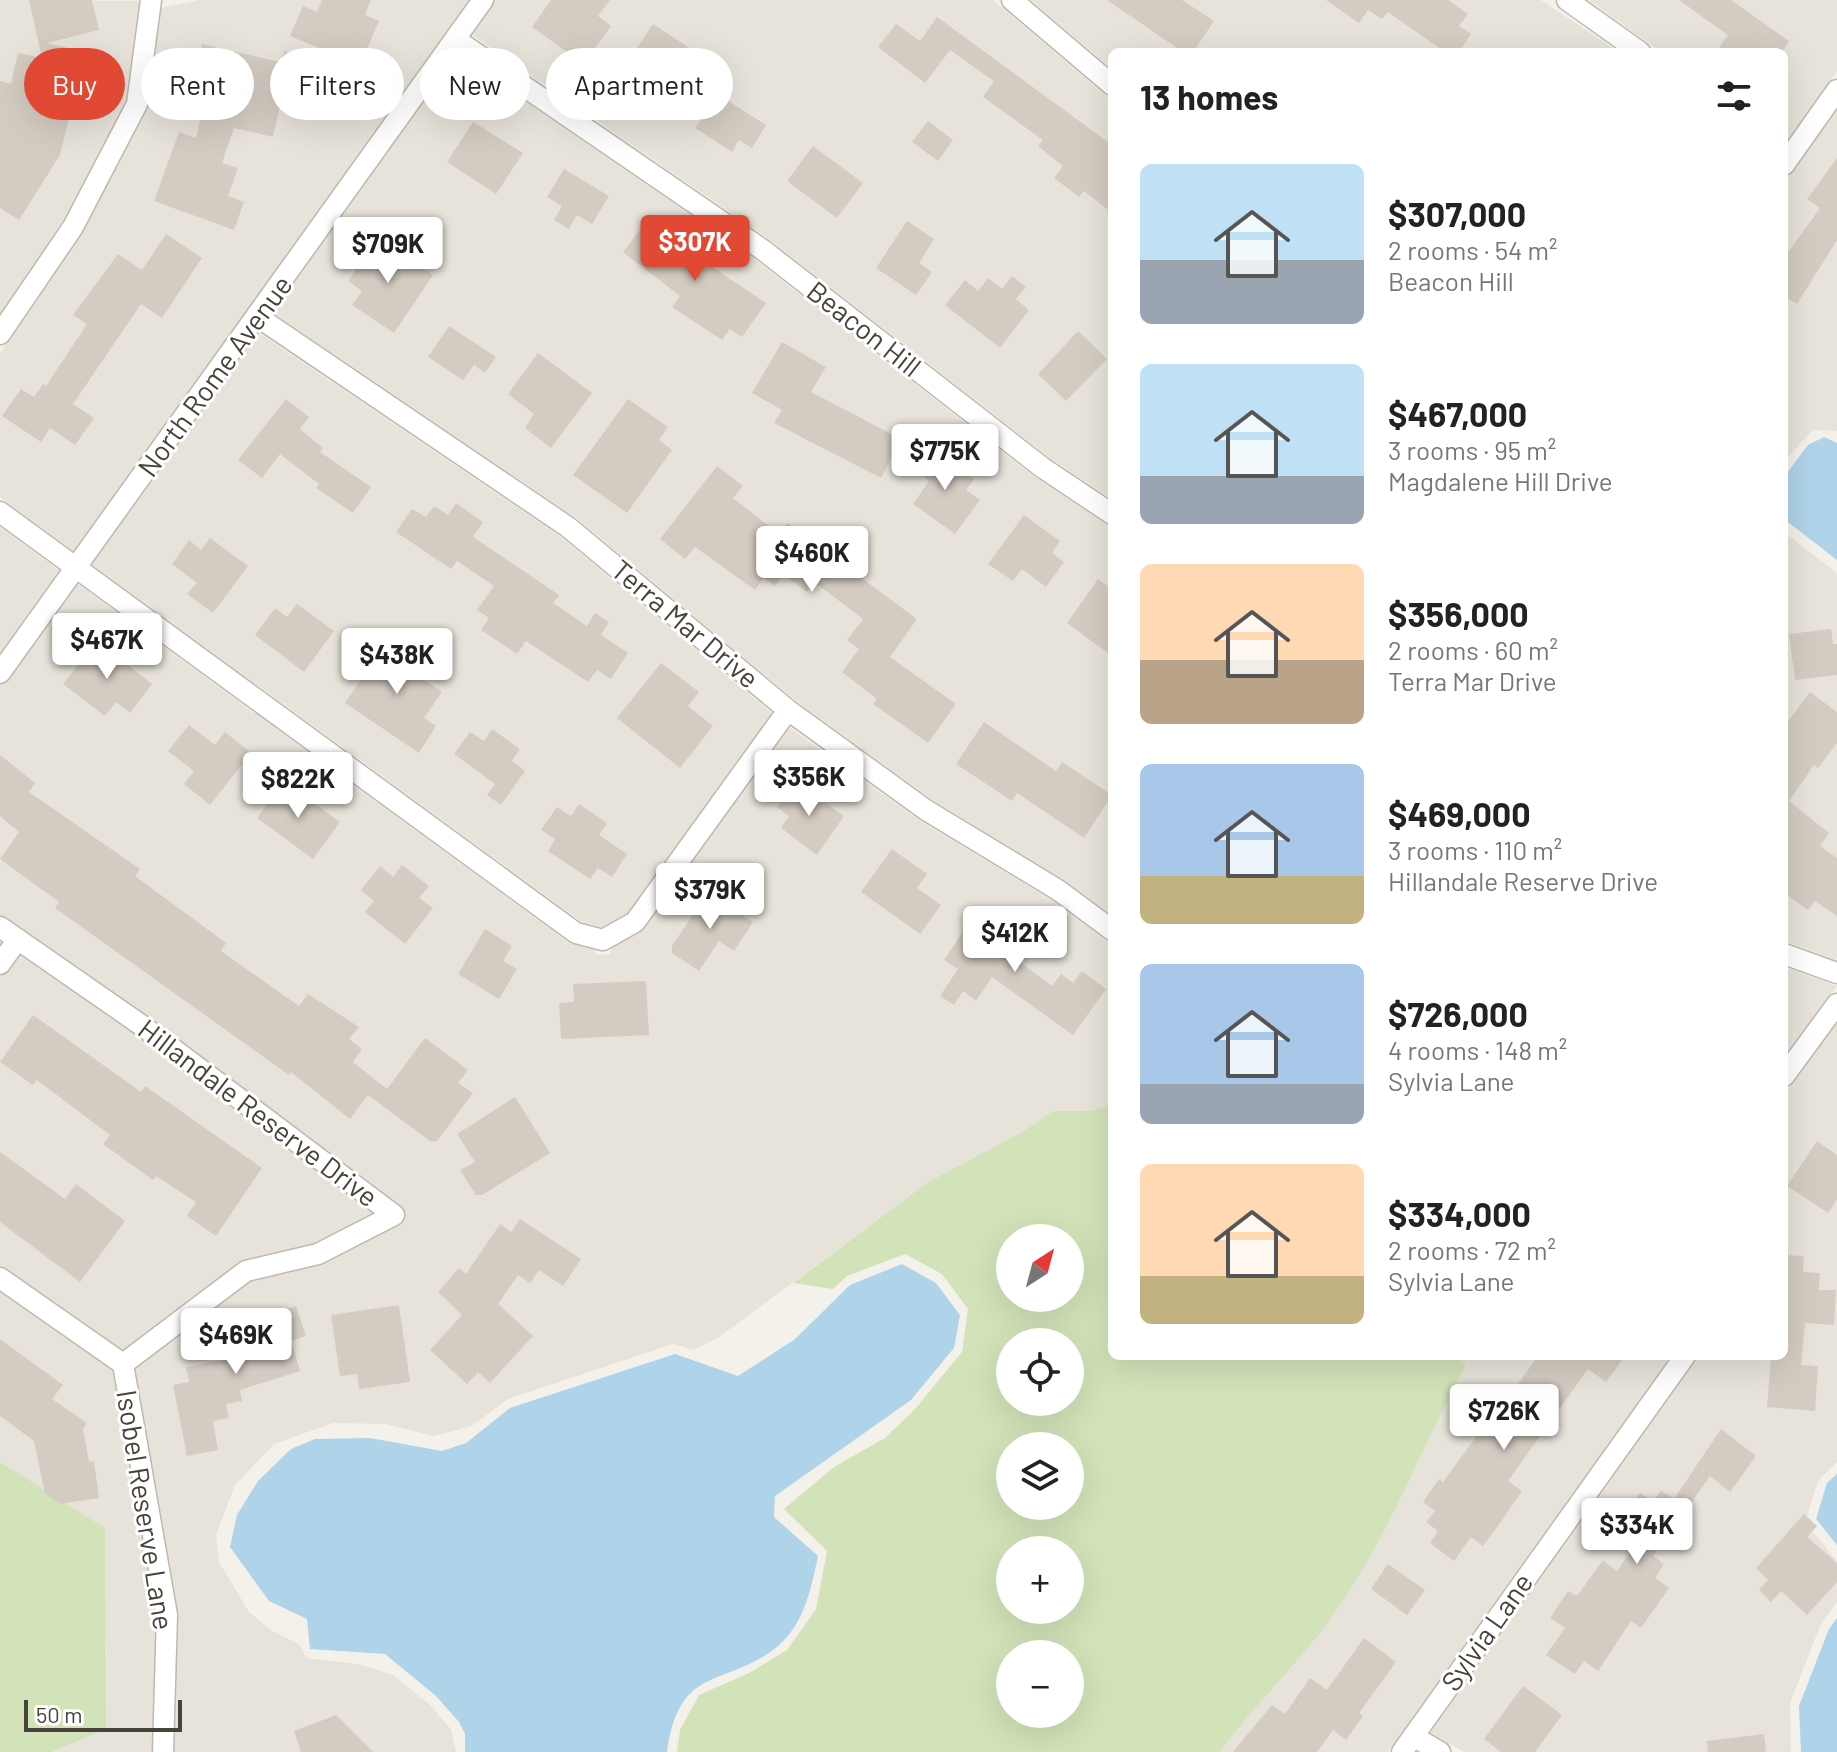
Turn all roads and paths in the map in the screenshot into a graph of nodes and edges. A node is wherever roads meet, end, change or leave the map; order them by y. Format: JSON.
{"nodes":[{"id":1,"x":151,"y":0,"type":"edge"},
{"id":2,"x":483,"y":0,"type":"edge"},
{"id":3,"x":1012,"y":0,"type":"edge"},
{"id":4,"x":1567,"y":0,"type":"edge"},
{"id":5,"x":455,"y":39,"type":"junction"},
{"id":6,"x":1634,"y":48,"type":"edge"},
{"id":7,"x":1108,"y":82,"type":"edge"},
{"id":8,"x":1837,"y":90,"type":"edge"},
{"id":9,"x":1788,"y":156,"type":"edge"},
{"id":10,"x":258,"y":317,"type":"junction"},
{"id":11,"x":0,"y":334,"type":"edge"},
{"id":12,"x":1108,"y":511,"type":"edge"},
{"id":13,"x":0,"y":512,"type":"edge"},
{"id":14,"x":75,"y":568,"type":"junction"},
{"id":15,"x":0,"y":673,"type":"edge"},
{"id":16,"x":788,"y":710,"type":"junction"},
{"id":17,"x":0,"y":927,"type":"edge"},
{"id":18,"x":1108,"y":927,"type":"edge"},
{"id":19,"x":18,"y":939,"type":"junction"},
{"id":20,"x":1788,"y":955,"type":"edge"},
{"id":21,"x":0,"y":964,"type":"edge"},
{"id":22,"x":1837,"y":973,"type":"edge"},
{"id":23,"x":1837,"y":1004,"type":"edge"},
{"id":24,"x":1788,"y":1071,"type":"edge"},
{"id":25,"x":0,"y":1278,"type":"edge"},
{"id":26,"x":1682,"y":1360,"type":"edge"},
{"id":27,"x":123,"y":1364,"type":"junction"},
{"id":28,"x":1408,"y":1744,"type":"edge"},
{"id":29,"x":163,"y":1752,"type":"edge"},
{"id":30,"x":1440,"y":1752,"type":"edge"}],
"edges":[{"from":1,"to":11,"type":"street"},
{"from":2,"to":5,"type":"street","name":"North Rome Avenue"},
{"from":3,"to":7,"type":"street"},
{"from":4,"to":6,"type":"street"},
{"from":5,"to":10,"type":"street","name":"North Rome Avenue"},
{"from":5,"to":12,"type":"street","name":"Beacon Hill"},
{"from":8,"to":9,"type":"street"},
{"from":10,"to":14,"type":"street","name":"North Rome Avenue"},
{"from":10,"to":16,"type":"street","name":"Terra Mar Drive"},
{"from":13,"to":14,"type":"street"},
{"from":14,"to":15,"type":"street","name":"North Rome Avenue"},
{"from":14,"to":16,"type":"street"},
{"from":16,"to":18,"type":"street","name":"Terra Mar Drive"},
{"from":17,"to":19,"type":"street","name":"Hillandale Reserve Drive"},
{"from":19,"to":21,"type":"street"},
{"from":19,"to":27,"type":"street","name":"Hillandale Reserve Drive"},
{"from":20,"to":22,"type":"street"},
{"from":23,"to":24,"type":"street"},
{"from":25,"to":27,"type":"street"},
{"from":26,"to":28,"type":"street","name":"Sylvia Lane"},
{"from":27,"to":29,"type":"street","name":"Isobel Reserve Lane"},
{"from":28,"to":30,"type":"street"}]}
